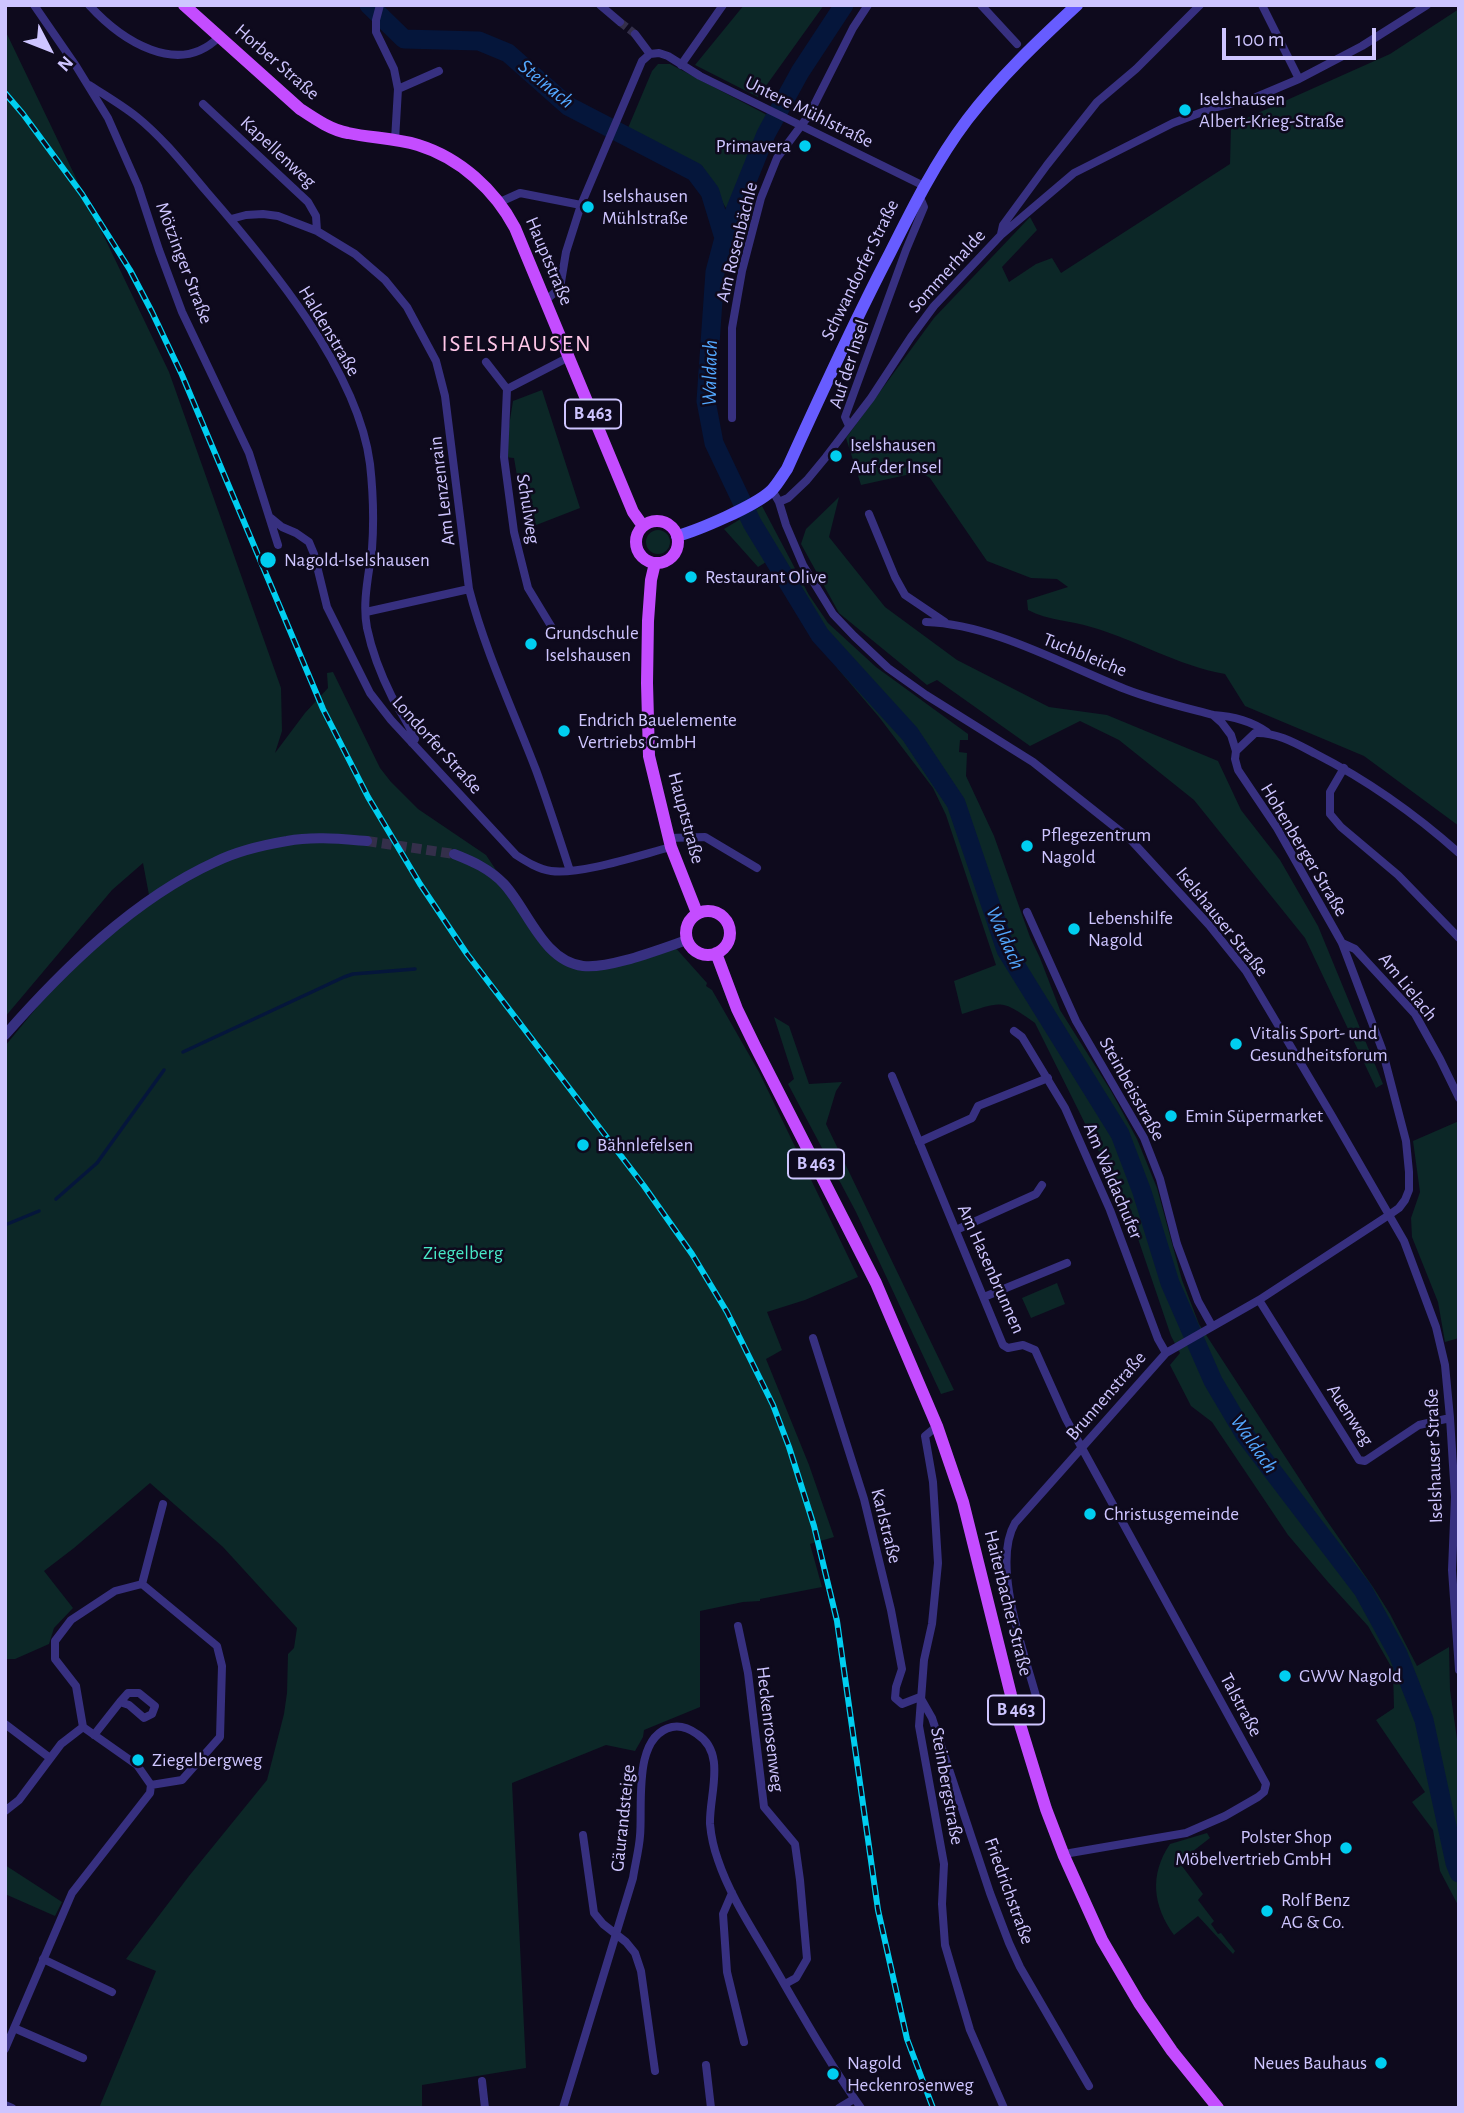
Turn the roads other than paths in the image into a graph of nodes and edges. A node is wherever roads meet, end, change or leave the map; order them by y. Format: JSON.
{"nodes":[{"id":1,"x":34,"y":5,"type":"edge"},
{"id":2,"x":89,"y":5,"type":"edge"},
{"id":3,"x":184,"y":5,"type":"edge"},
{"id":4,"x":380,"y":5,"type":"edge"},
{"id":5,"x":600,"y":5,"type":"edge"},
{"id":6,"x":723,"y":5,"type":"edge"},
{"id":7,"x":868,"y":5,"type":"edge"},
{"id":8,"x":981,"y":5,"type":"edge"},
{"id":9,"x":1077,"y":5,"type":"edge"},
{"id":10,"x":1200,"y":5,"type":"edge"},
{"id":11,"x":1262,"y":5,"type":"edge"},
{"id":12,"x":1427,"y":5,"type":"edge"},
{"id":13,"x":620,"y":22,"type":"tunnel mouth"},
{"id":14,"x":635,"y":34,"type":"tunnel mouth"},
{"id":15,"x":219,"y":37,"type":"junction"},
{"id":16,"x":1017,"y":44,"type":"dead end"},
{"id":17,"x":650,"y":54,"type":"junction"},
{"id":18,"x":681,"y":65,"type":"junction"},
{"id":19,"x":439,"y":71,"type":"dead end"},
{"id":20,"x":1299,"y":79,"type":"junction"},
{"id":21,"x":89,"y":85,"type":"junction"},
{"id":22,"x":398,"y":89,"type":"junction"},
{"id":23,"x":203,"y":104,"type":"dead end"},
{"id":24,"x":801,"y":125,"type":"junction"},
{"id":25,"x":395,"y":140,"type":"junction"},
{"id":26,"x":921,"y":191,"type":"junction"},
{"id":27,"x":500,"y":202,"type":"junction"},
{"id":28,"x":581,"y":205,"type":"junction"},
{"id":29,"x":231,"y":219,"type":"junction"},
{"id":30,"x":317,"y":231,"type":"junction"},
{"id":31,"x":1001,"y":235,"type":"junction"},
{"id":32,"x":546,"y":300,"type":"junction"},
{"id":33,"x":569,"y":358,"type":"junction"},
{"id":34,"x":486,"y":362,"type":"dead end"},
{"id":35,"x":507,"y":389,"type":"junction"},
{"id":36,"x":732,"y":418,"type":"dead end"},
{"id":37,"x":849,"y":426,"type":"junction"},
{"id":38,"x":776,"y":496,"type":"junction"},
{"id":39,"x":869,"y":514,"type":"dead end"},
{"id":40,"x":269,"y":517,"type":"junction"},
{"id":41,"x":643,"y":526,"type":"junction"},
{"id":42,"x":677,"y":536,"type":"junction"},
{"id":43,"x":278,"y":545,"type":"dead end"},
{"id":44,"x":655,"y":564,"type":"junction"},
{"id":45,"x":469,"y":589,"type":"junction"},
{"id":46,"x":366,"y":612,"type":"junction"},
{"id":47,"x":926,"y":622,"type":"dead end"},
{"id":48,"x":946,"y":623,"type":"junction"},
{"id":49,"x":551,"y":626,"type":"dead end"},
{"id":50,"x":1213,"y":715,"type":"junction"},
{"id":51,"x":1267,"y":732,"type":"junction"},
{"id":52,"x":412,"y":743,"type":"junction"},
{"id":53,"x":1236,"y":751,"type":"junction"},
{"id":54,"x":1344,"y":768,"type":"junction"},
{"id":55,"x":367,"y":841,"type":"tunnel mouth"},
{"id":56,"x":669,"y":842,"type":"junction"},
{"id":57,"x":1459,"y":853,"type":"edge"},
{"id":58,"x":454,"y":854,"type":"tunnel mouth"},
{"id":59,"x":757,"y":867,"type":"dead end"},
{"id":60,"x":570,"y":871,"type":"junction"},
{"id":61,"x":1027,"y":912,"type":"dead end"},
{"id":62,"x":697,"y":913,"type":"junction"},
{"id":63,"x":1459,"y":938,"type":"edge"},
{"id":64,"x":687,"y":940,"type":"junction"},
{"id":65,"x":1342,"y":943,"type":"junction"},
{"id":66,"x":716,"y":953,"type":"junction"},
{"id":67,"x":1014,"y":1031,"type":"dead end"},
{"id":68,"x":5,"y":1035,"type":"edge"},
{"id":69,"x":892,"y":1076,"type":"dead end"},
{"id":70,"x":1048,"y":1078,"type":"junction"},
{"id":71,"x":1459,"y":1098,"type":"edge"},
{"id":72,"x":919,"y":1142,"type":"junction"},
{"id":73,"x":1042,"y":1185,"type":"dead end"},
{"id":74,"x":1389,"y":1215,"type":"junction"},
{"id":75,"x":956,"y":1230,"type":"junction"},
{"id":76,"x":1067,"y":1263,"type":"dead end"},
{"id":77,"x":984,"y":1297,"type":"junction"},
{"id":78,"x":1259,"y":1300,"type":"junction"},
{"id":79,"x":1212,"y":1326,"type":"junction"},
{"id":80,"x":813,"y":1338,"type":"dead end"},
{"id":81,"x":1166,"y":1353,"type":"junction"},
{"id":82,"x":1450,"y":1418,"type":"junction"},
{"id":83,"x":937,"y":1426,"type":"junction"},
{"id":84,"x":1082,"y":1448,"type":"junction"},
{"id":85,"x":163,"y":1504,"type":"dead end"},
{"id":86,"x":142,"y":1584,"type":"junction"},
{"id":87,"x":738,"y":1626,"type":"dead end"},
{"id":88,"x":1459,"y":1670,"type":"edge"},
{"id":89,"x":1036,"y":1696,"type":"dead end"},
{"id":90,"x":920,"y":1697,"type":"junction"},
{"id":91,"x":120,"y":1702,"type":"dead end"},
{"id":92,"x":5,"y":1724,"type":"edge"},
{"id":93,"x":83,"y":1727,"type":"junction"},
{"id":94,"x":94,"y":1735,"type":"junction"},
{"id":95,"x":50,"y":1758,"type":"junction"},
{"id":96,"x":151,"y":1785,"type":"junction"},
{"id":97,"x":5,"y":1811,"type":"edge"},
{"id":98,"x":583,"y":1835,"type":"dead end"},
{"id":99,"x":1064,"y":1856,"type":"junction"},
{"id":100,"x":732,"y":1892,"type":"junction"},
{"id":101,"x":615,"y":1933,"type":"junction"},
{"id":102,"x":43,"y":1959,"type":"junction"},
{"id":103,"x":785,"y":1984,"type":"junction"},
{"id":104,"x":112,"y":1992,"type":"dead end"},
{"id":105,"x":14,"y":2028,"type":"junction"},
{"id":106,"x":744,"y":2042,"type":"dead end"},
{"id":107,"x":5,"y":2049,"type":"edge"},
{"id":108,"x":83,"y":2058,"type":"dead end"},
{"id":109,"x":706,"y":2065,"type":"dead end"},
{"id":110,"x":656,"y":2071,"type":"dead end"},
{"id":111,"x":482,"y":2081,"type":"dead end"},
{"id":112,"x":1089,"y":2085,"type":"dead end"},
{"id":113,"x":854,"y":2099,"type":"junction"},
{"id":114,"x":5,"y":2105,"type":"edge"},
{"id":115,"x":12,"y":2108,"type":"edge"},
{"id":116,"x":485,"y":2108,"type":"edge"},
{"id":117,"x":563,"y":2108,"type":"edge"},
{"id":118,"x":711,"y":2108,"type":"edge"},
{"id":119,"x":839,"y":2108,"type":"edge"},
{"id":120,"x":861,"y":2108,"type":"edge"},
{"id":121,"x":1004,"y":2108,"type":"edge"},
{"id":122,"x":1218,"y":2108,"type":"edge"}],
"edges":[{"from":1,"to":21,"type":"street","name":"Mötzinger Straße"},
{"from":2,"to":15,"type":"street"},
{"from":3,"to":15,"type":"main road","name":"Horber Straße","number":"B 463"},
{"from":4,"to":22,"type":"street"},
{"from":5,"to":13,"type":"street"},
{"from":6,"to":18,"type":"street"},
{"from":7,"to":24,"type":"street","name":"Am Rosenbächle"},
{"from":8,"to":16,"type":"street"},
{"from":9,"to":26,"type":"main road","name":"Schwandorfer Straße"},
{"from":10,"to":31,"type":"street","name":"Sommerhalde"},
{"from":11,"to":20,"type":"street"},
{"from":12,"to":20,"type":"street"},
{"from":14,"to":17,"type":"street"},
{"from":15,"to":25,"type":"main road","name":"Horber Straße","number":"B 463"},
{"from":17,"to":18,"type":"street","name":"Untere Mühlstraße"},
{"from":17,"to":28,"type":"street"},
{"from":18,"to":24,"type":"street","name":"Untere Mühlstraße"},
{"from":19,"to":22,"type":"street"},
{"from":20,"to":31,"type":"street"},
{"from":21,"to":29,"type":"street","name":"Haldenstraße"},
{"from":21,"to":40,"type":"street","name":"Mötzinger Straße"},
{"from":22,"to":25,"type":"street"},
{"from":23,"to":30,"type":"street","name":"Kapellenweg"},
{"from":24,"to":26,"type":"street","name":"Untere Mühlstraße"},
{"from":24,"to":36,"type":"street","name":"Am Rosenbächle"},
{"from":25,"to":27,"type":"main road","name":"Hauptstraße","number":"B 463"},
{"from":26,"to":37,"type":"street","name":"Auf der Insel"},
{"from":26,"to":38,"type":"main road","name":"Schwandorfer Straße"},
{"from":27,"to":28,"type":"street"},
{"from":27,"to":32,"type":"main road","name":"Hauptstraße","number":"B 463"},
{"from":28,"to":32,"type":"street"},
{"from":29,"to":30,"type":"street","name":"Am Lenzenrain"},
{"from":29,"to":46,"type":"street","name":"Haldenstraße"},
{"from":30,"to":45,"type":"street","name":"Am Lenzenrain"},
{"from":31,"to":37,"type":"street","name":"Sommerhalde"},
{"from":32,"to":33,"type":"main road","name":"Hauptstraße","number":"B 463"},
{"from":33,"to":35,"type":"street"},
{"from":33,"to":41,"type":"main road","name":"Hauptstraße","number":"B 463"},
{"from":34,"to":35,"type":"street"},
{"from":35,"to":49,"type":"street","name":"Schulweg"},
{"from":37,"to":38,"type":"street","name":"Sommerhalde"},
{"from":38,"to":42,"type":"main road","name":"Schwandorfer Straße"},
{"from":38,"to":74,"type":"street","name":"Iselshauser Straße"},
{"from":39,"to":48,"type":"street","name":"Tuchbleiche"},
{"from":40,"to":43,"type":"street","name":"Mötzinger Straße"},
{"from":40,"to":52,"type":"street","name":"Londorfer Straße"},
{"from":41,"to":42,"type":"main road"},
{"from":41,"to":44,"type":"main road"},
{"from":42,"to":44,"type":"main road"},
{"from":44,"to":56,"type":"main road","name":"Hauptstraße"},
{"from":45,"to":46,"type":"street"},
{"from":45,"to":60,"type":"street","name":"Am Lenzenrain"},
{"from":46,"to":52,"type":"street","name":"Haldenstraße"},
{"from":47,"to":48,"type":"street","name":"Tuchbleiche"},
{"from":48,"to":50,"type":"street","name":"Tuchbleiche"},
{"from":50,"to":51,"type":"street","name":"Tuchbleiche"},
{"from":50,"to":53,"type":"street"},
{"from":51,"to":53,"type":"street"},
{"from":51,"to":54,"type":"street"},
{"from":52,"to":60,"type":"street","name":"Londorfer Straße"},
{"from":53,"to":65,"type":"street","name":"Hohenberger Straße"},
{"from":54,"to":57,"type":"street"},
{"from":54,"to":63,"type":"street"},
{"from":55,"to":68,"type":"street"},
{"from":56,"to":59,"type":"street","name":"Londorfer Straße"},
{"from":56,"to":60,"type":"street","name":"Londorfer Straße"},
{"from":56,"to":62,"type":"main road","name":"Hauptstraße"},
{"from":58,"to":64,"type":"street"},
{"from":61,"to":79,"type":"street","name":"Steinbeisstraße"},
{"from":62,"to":64,"type":"main road"},
{"from":62,"to":66,"type":"main road"},
{"from":64,"to":66,"type":"main road"},
{"from":65,"to":71,"type":"street","name":"Am Lielach"},
{"from":65,"to":74,"type":"street","name":"Hohenberger Straße"},
{"from":66,"to":83,"type":"main road","name":"Haiterbacher Straße","number":"B 463"},
{"from":67,"to":70,"type":"street","name":"Am Waldachufer"},
{"from":69,"to":72,"type":"street","name":"Am Hasenbrunnen"},
{"from":70,"to":72,"type":"street"},
{"from":70,"to":81,"type":"street","name":"Am Waldachufer"},
{"from":72,"to":75,"type":"street","name":"Am Hasenbrunnen"},
{"from":73,"to":75,"type":"street"},
{"from":74,"to":78,"type":"street","name":"Brunnenstraße"},
{"from":74,"to":82,"type":"street","name":"Iselshauser Straße"},
{"from":75,"to":77,"type":"street","name":"Am Hasenbrunnen"},
{"from":76,"to":77,"type":"street"},
{"from":77,"to":84,"type":"street","name":"Am Hasenbrunnen"},
{"from":78,"to":79,"type":"street","name":"Brunnenstraße"},
{"from":78,"to":82,"type":"street","name":"Auenweg"},
{"from":79,"to":81,"type":"street","name":"Brunnenstraße"},
{"from":80,"to":90,"type":"street","name":"Karlstraße"},
{"from":81,"to":84,"type":"street","name":"Brunnenstraße"},
{"from":82,"to":88,"type":"street","name":"Iselshauser Straße"},
{"from":83,"to":90,"type":"street","name":"Steinbergstraße"},
{"from":83,"to":99,"type":"main road","name":"Haiterbacher Straße","number":"B 463"},
{"from":84,"to":89,"type":"street","name":"Brunnenstraße"},
{"from":84,"to":99,"type":"street","name":"Talstraße"},
{"from":85,"to":86,"type":"street"},
{"from":86,"to":93,"type":"street"},
{"from":86,"to":96,"type":"street"},
{"from":87,"to":103,"type":"street","name":"Heckenrosenweg"},
{"from":90,"to":112,"type":"street","name":"Friedrichstraße"},
{"from":90,"to":121,"type":"street","name":"Steinbergstraße"},
{"from":91,"to":94,"type":"street"},
{"from":92,"to":95,"type":"street"},
{"from":93,"to":94,"type":"street"},
{"from":93,"to":95,"type":"street"},
{"from":94,"to":96,"type":"street"},
{"from":95,"to":97,"type":"street"},
{"from":96,"to":102,"type":"street"},
{"from":98,"to":101,"type":"street"},
{"from":99,"to":122,"type":"main road","name":"Haiterbacher Straße","number":"B 463"},
{"from":100,"to":101,"type":"street","name":"Gäurandsteige"},
{"from":100,"to":103,"type":"street","name":"Gäurandsteige"},
{"from":100,"to":106,"type":"street"},
{"from":101,"to":110,"type":"street"},
{"from":101,"to":117,"type":"street","name":"Gäurandsteige"},
{"from":102,"to":104,"type":"street"},
{"from":102,"to":105,"type":"street"},
{"from":103,"to":113,"type":"street","name":"Gäurandsteige"},
{"from":105,"to":107,"type":"street"},
{"from":105,"to":108,"type":"street"},
{"from":109,"to":118,"type":"street"},
{"from":111,"to":116,"type":"street"},
{"from":113,"to":119,"type":"street"},
{"from":113,"to":120,"type":"street","name":"Gäurandsteige"},
{"from":114,"to":115,"type":"street"}]}
